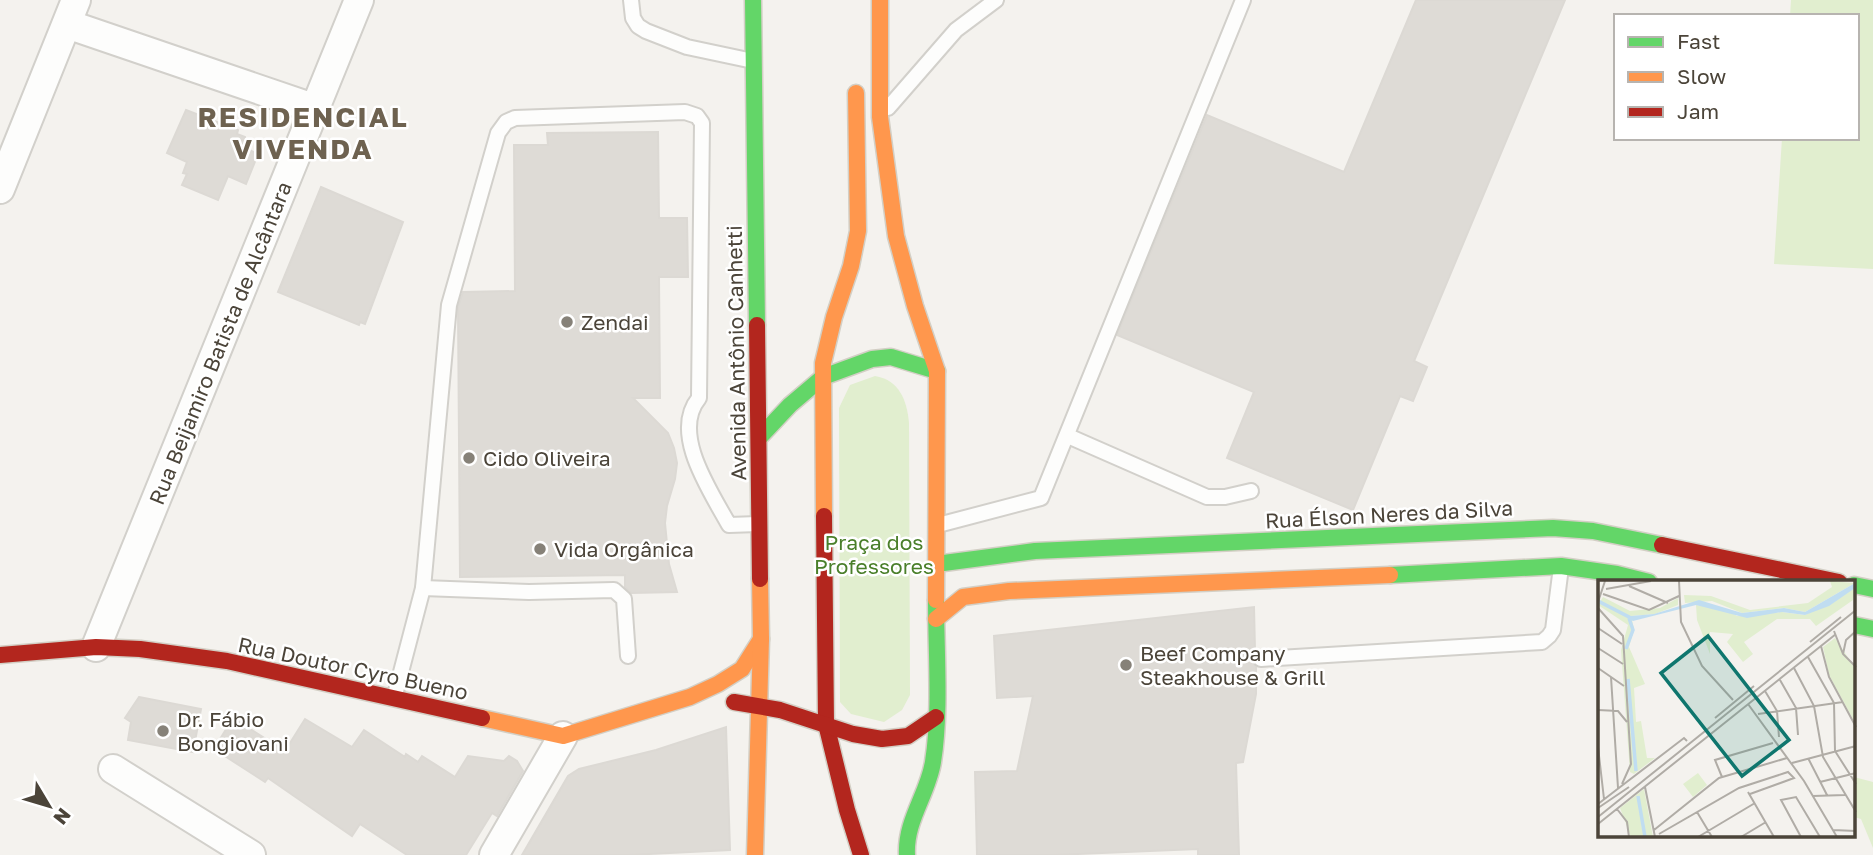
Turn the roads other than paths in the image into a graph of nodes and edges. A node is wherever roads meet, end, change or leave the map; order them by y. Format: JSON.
{"nodes":[{"id":1,"x":359,"y":0,"type":"edge"},
{"id":2,"x":631,"y":0,"type":"edge"},
{"id":3,"x":753,"y":0,"type":"edge"},
{"id":4,"x":880,"y":0,"type":"edge"},
{"id":5,"x":996,"y":0,"type":"edge"},
{"id":6,"x":1243,"y":0,"type":"edge"},
{"id":7,"x":71,"y":12,"type":"edge"},
{"id":8,"x":753,"y":61,"type":"junction"},
{"id":9,"x":856,"y":82,"type":"dead end"},
{"id":10,"x":316,"y":109,"type":"junction"},
{"id":11,"x":880,"y":117,"type":"junction"},
{"id":12,"x":0,"y":189,"type":"edge"},
{"id":13,"x":937,"y":372,"type":"junction"},
{"id":14,"x":823,"y":377,"type":"junction"},
{"id":15,"x":1068,"y":436,"type":"junction"},
{"id":16,"x":759,"y":439,"type":"junction"},
{"id":17,"x":1251,"y":491,"type":"dead end"},
{"id":18,"x":760,"y":524,"type":"junction"},
{"id":19,"x":936,"y":525,"type":"junction"},
{"id":20,"x":1223,"y":563,"type":"junction"},
{"id":21,"x":936,"y":564,"type":"junction"},
{"id":22,"x":1561,"y":566,"type":"junction"},
{"id":23,"x":1641,"y":580,"type":"edge"},
{"id":24,"x":1829,"y":580,"type":"edge"},
{"id":25,"x":423,"y":588,"type":"junction"},
{"id":26,"x":936,"y":620,"type":"junction"},
{"id":27,"x":761,"y":639,"type":"junction"},
{"id":28,"x":96,"y":647,"type":"junction"},
{"id":29,"x":0,"y":655,"type":"edge"},
{"id":30,"x":628,"y":656,"type":"dead end"},
{"id":31,"x":1261,"y":659,"type":"dead end"},
{"id":32,"x":690,"y":697,"type":"junction"},
{"id":33,"x":395,"y":698,"type":"junction"},
{"id":34,"x":758,"y":705,"type":"junction"},
{"id":35,"x":936,"y":717,"type":"junction"},
{"id":36,"x":826,"y":724,"type":"junction"},
{"id":37,"x":563,"y":736,"type":"junction"},
{"id":38,"x":113,"y":769,"type":"dead end"},
{"id":39,"x":251,"y":855,"type":"edge"},
{"id":40,"x":494,"y":855,"type":"edge"},
{"id":41,"x":755,"y":855,"type":"edge"},
{"id":42,"x":862,"y":855,"type":"edge"},
{"id":43,"x":906,"y":855,"type":"edge"}],
"edges":[{"from":1,"to":10,"type":"street","name":"Rua Beijamiro Batista de Alcântara"},
{"from":2,"to":8,"type":"lane"},
{"from":3,"to":8,"type":"street","name":"Avenida Antônio Canhetti"},
{"from":4,"to":11,"type":"street"},
{"from":5,"to":11,"type":"lane"},
{"from":6,"to":15,"type":"lane"},
{"from":7,"to":10,"type":"street"},
{"from":7,"to":12,"type":"street"},
{"from":8,"to":16,"type":"street","name":"Avenida Antônio Canhetti"},
{"from":9,"to":14,"type":"street"},
{"from":10,"to":28,"type":"street","name":"Rua Beijamiro Batista de Alcântara"},
{"from":11,"to":13,"type":"street"},
{"from":13,"to":14,"type":"street"},
{"from":13,"to":19,"type":"street"},
{"from":14,"to":16,"type":"street"},
{"from":14,"to":36,"type":"street"},
{"from":15,"to":17,"type":"lane"},
{"from":15,"to":19,"type":"lane"},
{"from":16,"to":18,"type":"street","name":"Avenida Antônio Canhetti"},
{"from":18,"to":25,"type":"lane"},
{"from":18,"to":27,"type":"street","name":"Avenida Antônio Canhetti"},
{"from":19,"to":21,"type":"street"},
{"from":20,"to":21,"type":"street","name":"Rua Élson Neres da Silva"},
{"from":20,"to":22,"type":"street","name":"Rua Élson Neres da Silva"},
{"from":20,"to":24,"type":"street","name":"Rua Élson Neres da Silva"},
{"from":20,"to":26,"type":"street","name":"Rua Élson Neres da Silva"},
{"from":21,"to":26,"type":"street"},
{"from":22,"to":23,"type":"street","name":"Rua Élson Neres da Silva"},
{"from":22,"to":31,"type":"lane"},
{"from":25,"to":30,"type":"lane"},
{"from":25,"to":33,"type":"lane"},
{"from":26,"to":35,"type":"street"},
{"from":27,"to":32,"type":"street","name":"Rua Doutor Cyro Bueno"},
{"from":27,"to":34,"type":"street","name":"Avenida Antônio Canhetti"},
{"from":28,"to":29,"type":"street","name":"Rua Doutor Cyro Bueno"},
{"from":28,"to":33,"type":"street","name":"Rua Doutor Cyro Bueno"},
{"from":32,"to":34,"type":"street","name":"Rua Doutor Cyro Bueno"},
{"from":32,"to":37,"type":"street","name":"Rua Doutor Cyro Bueno"},
{"from":33,"to":37,"type":"street","name":"Rua Doutor Cyro Bueno"},
{"from":34,"to":36,"type":"street","name":"Rua Doutor Cyro Bueno"},
{"from":34,"to":41,"type":"street","name":"Avenida Antônio Canhetti"},
{"from":35,"to":36,"type":"street","name":"Rua Doutor Cyro Bueno"},
{"from":35,"to":43,"type":"street"},
{"from":36,"to":42,"type":"street"},
{"from":37,"to":40,"type":"street"},
{"from":38,"to":39,"type":"street"}]}
